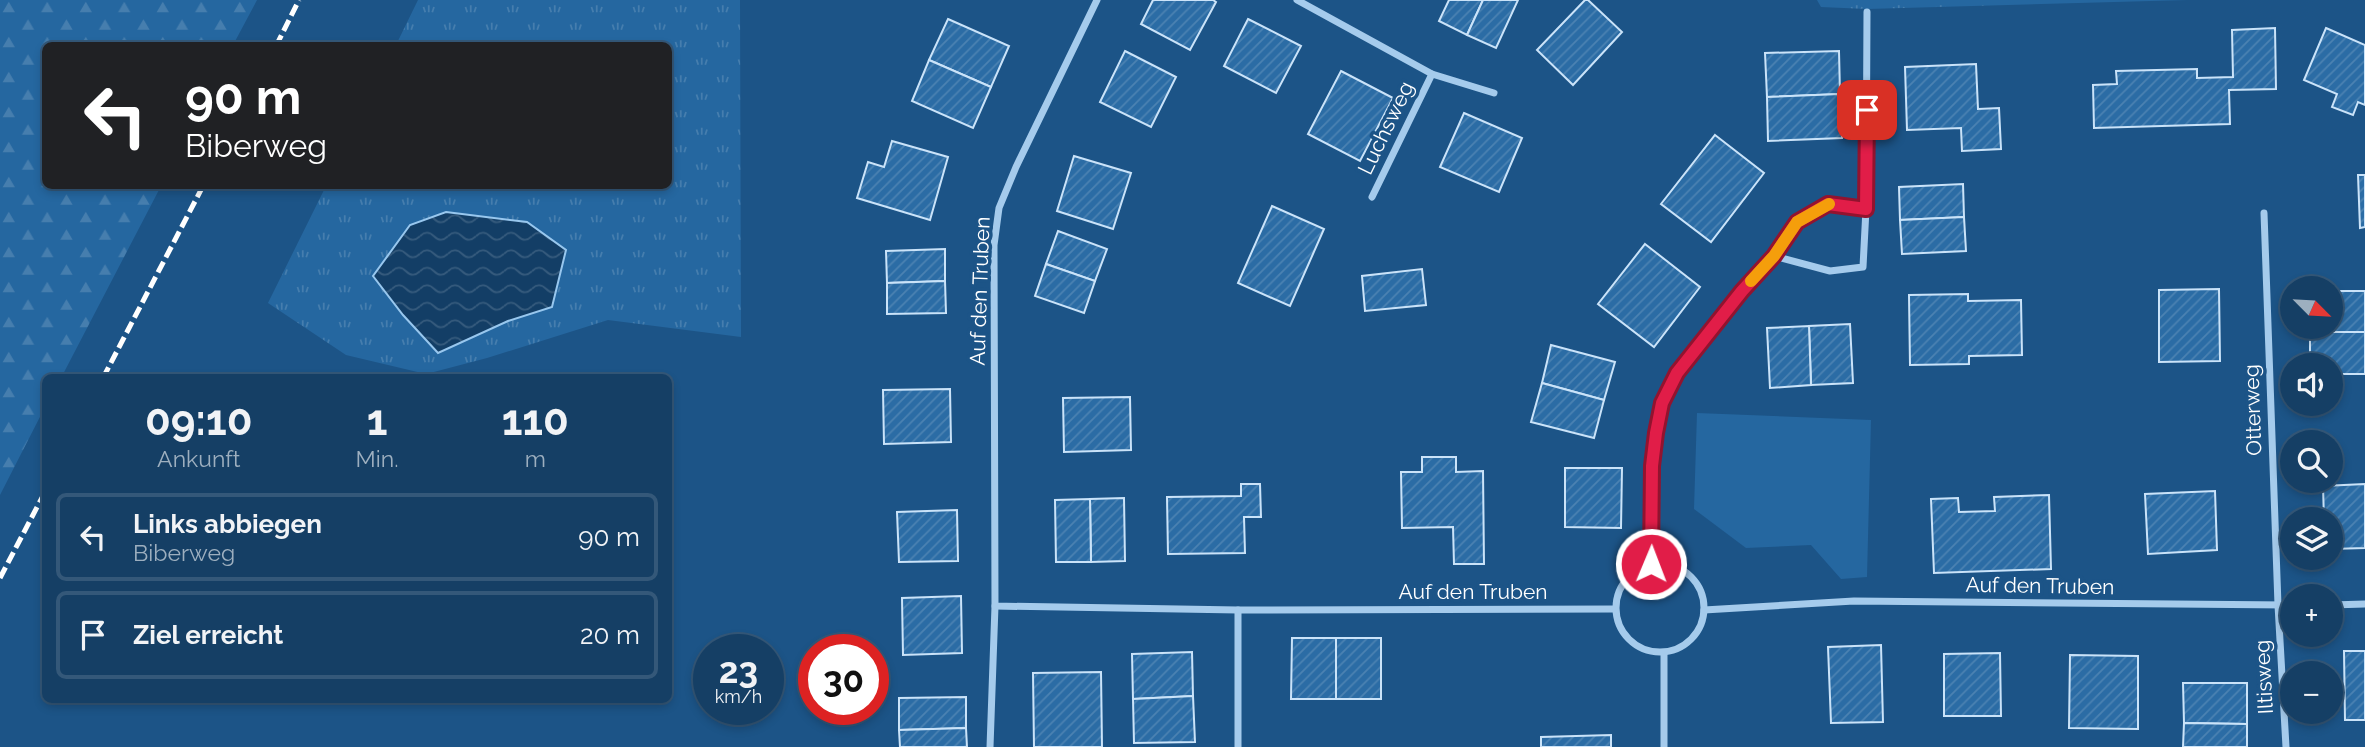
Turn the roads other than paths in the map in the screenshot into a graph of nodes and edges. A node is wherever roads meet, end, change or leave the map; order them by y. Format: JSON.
{"nodes":[{"id":1,"x":1097,"y":0,"type":"edge"},
{"id":2,"x":1297,"y":0,"type":"edge"},
{"id":3,"x":1867,"y":12,"type":"dead end"},
{"id":4,"x":1432,"y":74,"type":"junction"},
{"id":5,"x":1493,"y":93,"type":"dead end"},
{"id":6,"x":1371,"y":197,"type":"dead end"},
{"id":7,"x":1866,"y":209,"type":"junction"},
{"id":8,"x":2264,"y":213,"type":"dead end"},
{"id":9,"x":1774,"y":256,"type":"junction"},
{"id":10,"x":1651,"y":564,"type":"junction"},
{"id":11,"x":2343,"y":604,"type":"edge"},
{"id":12,"x":2365,"y":604,"type":"edge"},
{"id":13,"x":995,"y":606,"type":"junction"},
{"id":14,"x":2278,"y":606,"type":"junction"},
{"id":15,"x":1615,"y":608,"type":"junction"},
{"id":16,"x":1238,"y":610,"type":"junction"},
{"id":17,"x":1704,"y":610,"type":"junction"},
{"id":18,"x":1664,"y":653,"type":"junction"},
{"id":19,"x":990,"y":747,"type":"edge"},
{"id":20,"x":1238,"y":747,"type":"edge"},
{"id":21,"x":1664,"y":747,"type":"edge"},
{"id":22,"x":2286,"y":747,"type":"edge"}],
"edges":[{"from":1,"to":13,"type":"street","name":"Auf den Truben"},
{"from":2,"to":4,"type":"street","name":"Luchsweg"},
{"from":3,"to":7,"type":"street"},
{"from":4,"to":5,"type":"street","name":"Luchsweg"},
{"from":4,"to":6,"type":"street","name":"Luchsweg"},
{"from":7,"to":9,"type":"street"},
{"from":7,"to":9,"type":"street"},
{"from":8,"to":14,"type":"street","name":"Otterweg"},
{"from":9,"to":10,"type":"street"},
{"from":10,"to":15,"type":"street"},
{"from":10,"to":17,"type":"street"},
{"from":11,"to":12,"type":"street"},
{"from":13,"to":16,"type":"street","name":"Auf den Truben"},
{"from":13,"to":19,"type":"street","name":"Auf den Truben"},
{"from":14,"to":17,"type":"street","name":"Auf den Truben"},
{"from":14,"to":22,"type":"street","name":"Iltisweg"},
{"from":15,"to":16,"type":"street","name":"Auf den Truben"},
{"from":15,"to":18,"type":"street"},
{"from":16,"to":20,"type":"street"},
{"from":17,"to":18,"type":"street"},
{"from":18,"to":21,"type":"street"}]}
